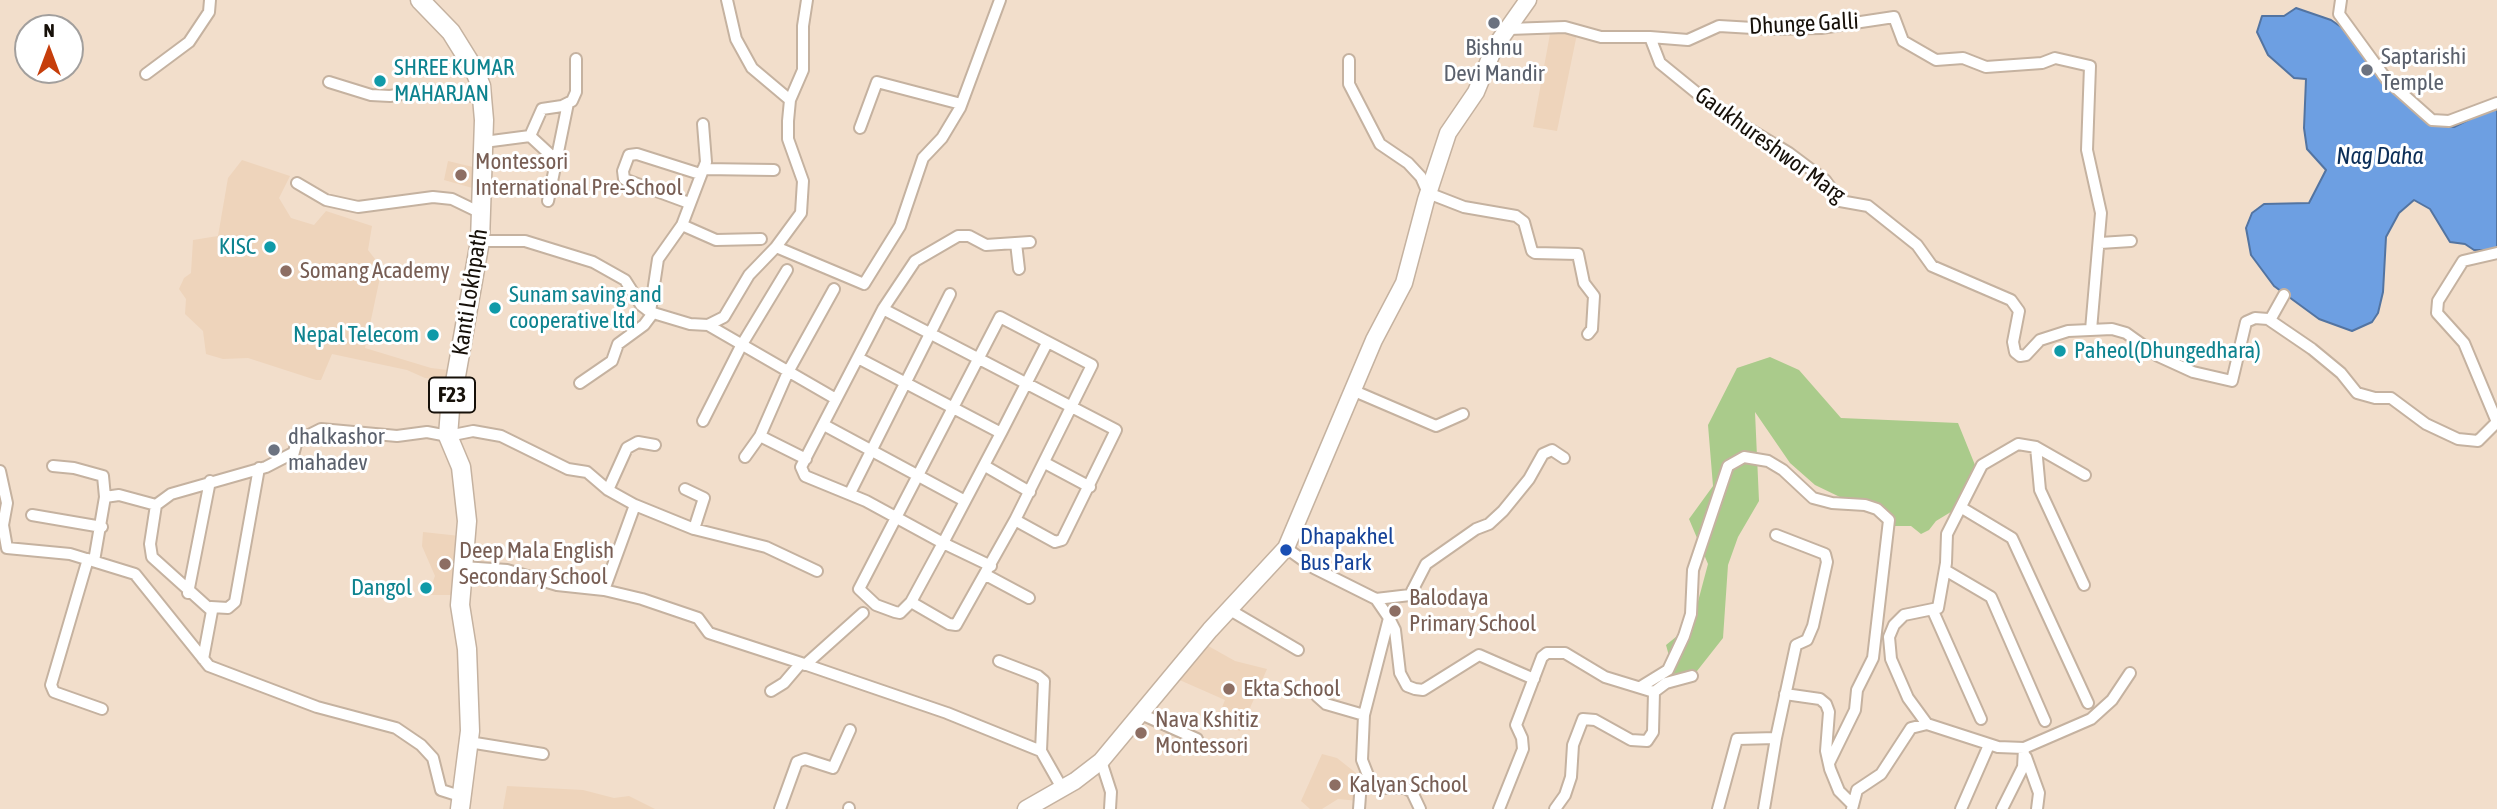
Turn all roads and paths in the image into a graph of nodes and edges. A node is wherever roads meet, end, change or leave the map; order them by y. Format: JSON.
{"nodes":[{"id":1,"x":209,"y":0,"type":"edge"},
{"id":2,"x":420,"y":0,"type":"edge"},
{"id":3,"x":727,"y":0,"type":"edge"},
{"id":4,"x":807,"y":0,"type":"edge"},
{"id":5,"x":1000,"y":0,"type":"edge"},
{"id":6,"x":1528,"y":0,"type":"edge"},
{"id":7,"x":2341,"y":0,"type":"edge"},
{"id":8,"x":1509,"y":29,"type":"junction"},
{"id":9,"x":1650,"y":37,"type":"junction"},
{"id":10,"x":576,"y":59,"type":"dead end"},
{"id":11,"x":1349,"y":60,"type":"dead end"},
{"id":12,"x":146,"y":74,"type":"dead end"},
{"id":13,"x":329,"y":82,"type":"dead end"},
{"id":14,"x":482,"y":97,"type":"junction"},
{"id":15,"x":790,"y":100,"type":"junction"},
{"id":16,"x":568,"y":103,"type":"junction"},
{"id":17,"x":2497,"y":103,"type":"edge"},
{"id":18,"x":961,"y":104,"type":"junction"},
{"id":19,"x":703,"y":124,"type":"dead end"},
{"id":20,"x":860,"y":128,"type":"dead end"},
{"id":21,"x":530,"y":136,"type":"junction"},
{"id":22,"x":484,"y":142,"type":"junction"},
{"id":23,"x":556,"y":160,"type":"junction"},
{"id":24,"x":774,"y":170,"type":"dead end"},
{"id":25,"x":702,"y":172,"type":"junction"},
{"id":26,"x":297,"y":183,"type":"dead end"},
{"id":27,"x":1428,"y":193,"type":"junction"},
{"id":28,"x":548,"y":201,"type":"dead end"},
{"id":29,"x":689,"y":202,"type":"junction"},
{"id":30,"x":483,"y":214,"type":"junction"},
{"id":31,"x":682,"y":225,"type":"junction"},
{"id":32,"x":761,"y":239,"type":"dead end"},
{"id":33,"x":480,"y":241,"type":"junction"},
{"id":34,"x":2131,"y":241,"type":"dead end"},
{"id":35,"x":1030,"y":242,"type":"dead end"},
{"id":36,"x":1016,"y":243,"type":"junction"},
{"id":37,"x":2100,"y":243,"type":"junction"},
{"id":38,"x":776,"y":247,"type":"junction"},
{"id":39,"x":2497,"y":253,"type":"edge"},
{"id":40,"x":1019,"y":269,"type":"dead end"},
{"id":41,"x":786,"y":270,"type":"dead end"},
{"id":42,"x":834,"y":289,"type":"dead end"},
{"id":43,"x":950,"y":294,"type":"dead end"},
{"id":44,"x":2284,"y":295,"type":"dead end"},
{"id":45,"x":883,"y":309,"type":"junction"},
{"id":46,"x":652,"y":312,"type":"junction"},
{"id":47,"x":2270,"y":320,"type":"junction"},
{"id":48,"x":708,"y":325,"type":"junction"},
{"id":49,"x":2091,"y":330,"type":"junction"},
{"id":50,"x":930,"y":332,"type":"junction"},
{"id":51,"x":1588,"y":334,"type":"dead end"},
{"id":52,"x":1047,"y":343,"type":"junction"},
{"id":53,"x":741,"y":346,"type":"junction"},
{"id":54,"x":979,"y":358,"type":"junction"},
{"id":55,"x":860,"y":359,"type":"junction"},
{"id":56,"x":788,"y":372,"type":"junction"},
{"id":57,"x":904,"y":382,"type":"junction"},
{"id":58,"x":1026,"y":382,"type":"junction"},
{"id":59,"x":580,"y":383,"type":"dead end"},
{"id":60,"x":1353,"y":390,"type":"junction"},
{"id":61,"x":836,"y":399,"type":"junction"},
{"id":62,"x":1073,"y":407,"type":"junction"},
{"id":63,"x":953,"y":408,"type":"junction"},
{"id":64,"x":1463,"y":414,"type":"dead end"},
{"id":65,"x":703,"y":421,"type":"dead end"},
{"id":66,"x":2497,"y":422,"type":"edge"},
{"id":67,"x":824,"y":425,"type":"junction"},
{"id":68,"x":1001,"y":433,"type":"junction"},
{"id":69,"x":448,"y":436,"type":"junction"},
{"id":70,"x":760,"y":436,"type":"junction"},
{"id":71,"x":655,"y":445,"type":"dead end"},
{"id":72,"x":2036,"y":447,"type":"junction"},
{"id":73,"x":872,"y":449,"type":"junction"},
{"id":74,"x":745,"y":457,"type":"dead end"},
{"id":75,"x":806,"y":458,"type":"junction"},
{"id":76,"x":1564,"y":458,"type":"dead end"},
{"id":77,"x":1045,"y":463,"type":"junction"},
{"id":78,"x":53,"y":466,"type":"dead end"},
{"id":79,"x":985,"y":466,"type":"junction"},
{"id":80,"x":259,"y":468,"type":"junction"},
{"id":81,"x":0,"y":471,"type":"edge"},
{"id":82,"x":917,"y":474,"type":"junction"},
{"id":83,"x":2085,"y":475,"type":"dead end"},
{"id":84,"x":210,"y":481,"type":"junction"},
{"id":85,"x":1090,"y":487,"type":"junction"},
{"id":86,"x":685,"y":489,"type":"dead end"},
{"id":87,"x":608,"y":490,"type":"junction"},
{"id":88,"x":1030,"y":492,"type":"junction"},
{"id":89,"x":850,"y":493,"type":"junction"},
{"id":90,"x":105,"y":497,"type":"junction"},
{"id":91,"x":965,"y":501,"type":"junction"},
{"id":92,"x":156,"y":505,"type":"junction"},
{"id":93,"x":635,"y":505,"type":"junction"},
{"id":94,"x":1962,"y":508,"type":"junction"},
{"id":95,"x":32,"y":515,"type":"dead end"},
{"id":96,"x":895,"y":518,"type":"junction"},
{"id":97,"x":1015,"y":520,"type":"junction"},
{"id":98,"x":102,"y":527,"type":"junction"},
{"id":99,"x":694,"y":529,"type":"junction"},
{"id":100,"x":1776,"y":535,"type":"dead end"},
{"id":101,"x":943,"y":543,"type":"junction"},
{"id":102,"x":1286,"y":548,"type":"junction"},
{"id":103,"x":91,"y":560,"type":"junction"},
{"id":104,"x":463,"y":567,"type":"junction"},
{"id":105,"x":1945,"y":570,"type":"junction"},
{"id":106,"x":817,"y":571,"type":"dead end"},
{"id":107,"x":988,"y":571,"type":"junction"},
{"id":108,"x":2084,"y":585,"type":"dead end"},
{"id":109,"x":604,"y":590,"type":"junction"},
{"id":110,"x":188,"y":593,"type":"junction"},
{"id":111,"x":1029,"y":598,"type":"dead end"},
{"id":112,"x":1376,"y":599,"type":"junction"},
{"id":113,"x":911,"y":602,"type":"junction"},
{"id":114,"x":211,"y":607,"type":"junction"},
{"id":115,"x":1230,"y":610,"type":"junction"},
{"id":116,"x":1933,"y":611,"type":"junction"},
{"id":117,"x":863,"y":613,"type":"dead end"},
{"id":118,"x":1389,"y":618,"type":"junction"},
{"id":119,"x":1298,"y":650,"type":"dead end"},
{"id":120,"x":203,"y":659,"type":"junction"},
{"id":121,"x":999,"y":661,"type":"dead end"},
{"id":122,"x":803,"y":664,"type":"junction"},
{"id":123,"x":2130,"y":673,"type":"dead end"},
{"id":124,"x":1692,"y":676,"type":"dead end"},
{"id":125,"x":1534,"y":679,"type":"junction"},
{"id":126,"x":1642,"y":686,"type":"junction"},
{"id":127,"x":771,"y":691,"type":"dead end"},
{"id":128,"x":1654,"y":691,"type":"junction"},
{"id":129,"x":1785,"y":694,"type":"junction"},
{"id":130,"x":1317,"y":696,"type":"dead end"},
{"id":131,"x":2088,"y":703,"type":"dead end"},
{"id":132,"x":102,"y":709,"type":"dead end"},
{"id":133,"x":1141,"y":713,"type":"junction"},
{"id":134,"x":1364,"y":715,"type":"junction"},
{"id":135,"x":1981,"y":719,"type":"dead end"},
{"id":136,"x":2045,"y":721,"type":"dead end"},
{"id":137,"x":1927,"y":724,"type":"junction"},
{"id":138,"x":849,"y":730,"type":"dead end"},
{"id":139,"x":1776,"y":738,"type":"junction"},
{"id":140,"x":1197,"y":739,"type":"dead end"},
{"id":141,"x":468,"y":742,"type":"junction"},
{"id":142,"x":1989,"y":745,"type":"junction"},
{"id":143,"x":1041,"y":751,"type":"junction"},
{"id":144,"x":2025,"y":753,"type":"junction"},
{"id":145,"x":543,"y":754,"type":"dead end"},
{"id":146,"x":1101,"y":761,"type":"junction"},
{"id":147,"x":1829,"y":763,"type":"junction"},
{"id":148,"x":1367,"y":777,"type":"junction"},
{"id":149,"x":1062,"y":788,"type":"junction"},
{"id":150,"x":460,"y":803,"type":"edge"},
{"id":151,"x":1852,"y":807,"type":"edge"},
{"id":152,"x":780,"y":809,"type":"edge"},
{"id":153,"x":1026,"y":809,"type":"edge"},
{"id":154,"x":1110,"y":809,"type":"edge"},
{"id":155,"x":1359,"y":809,"type":"edge"},
{"id":156,"x":1420,"y":809,"type":"edge"},
{"id":157,"x":1499,"y":809,"type":"edge"},
{"id":158,"x":1555,"y":809,"type":"edge"},
{"id":159,"x":1718,"y":809,"type":"edge"},
{"id":160,"x":1764,"y":809,"type":"edge"},
{"id":161,"x":1961,"y":809,"type":"edge"},
{"id":162,"x":2002,"y":809,"type":"edge"},
{"id":163,"x":2037,"y":809,"type":"edge"}],
"edges":[{"from":1,"to":12,"type":"street"},
{"from":2,"to":14,"type":"main road","name":"Kanti Lokhpath","number":"F23"},
{"from":3,"to":15,"type":"street"},
{"from":4,"to":15,"type":"street"},
{"from":5,"to":18,"type":"street"},
{"from":6,"to":8,"type":"main road"},
{"from":7,"to":17,"type":"street"},
{"from":8,"to":9,"type":"street"},
{"from":8,"to":27,"type":"main road"},
{"from":9,"to":37,"type":"street","name":"Dhunge Galli"},
{"from":9,"to":49,"type":"street","name":"Gaukhureshwor Marg"},
{"from":10,"to":16,"type":"street"},
{"from":11,"to":27,"type":"street"},
{"from":13,"to":14,"type":"street"},
{"from":14,"to":22,"type":"main road","name":"Kanti Lokhpath","number":"F23"},
{"from":15,"to":38,"type":"street"},
{"from":16,"to":21,"type":"street"},
{"from":16,"to":23,"type":"street"},
{"from":18,"to":20,"type":"street"},
{"from":18,"to":38,"type":"street"},
{"from":19,"to":25,"type":"street"},
{"from":21,"to":22,"type":"street"},
{"from":21,"to":23,"type":"street"},
{"from":22,"to":30,"type":"main road","name":"Kanti Lokhpath","number":"F23"},
{"from":23,"to":28,"type":"street"},
{"from":24,"to":25,"type":"street"},
{"from":25,"to":29,"type":"street"},
{"from":25,"to":29,"type":"street"},
{"from":26,"to":30,"type":"street"},
{"from":27,"to":51,"type":"street"},
{"from":27,"to":60,"type":"main road"},
{"from":29,"to":31,"type":"street"},
{"from":30,"to":33,"type":"main road","name":"Kanti Lokhpath","number":"F23"},
{"from":31,"to":32,"type":"street"},
{"from":31,"to":46,"type":"street"},
{"from":33,"to":46,"type":"street"},
{"from":33,"to":69,"type":"main road","name":"Kanti Lokhpath","number":"F23"},
{"from":34,"to":37,"type":"street"},
{"from":35,"to":36,"type":"street"},
{"from":36,"to":40,"type":"street"},
{"from":36,"to":45,"type":"street"},
{"from":37,"to":49,"type":"street","name":"Dhunge Galli"},
{"from":38,"to":48,"type":"street"},
{"from":39,"to":66,"type":"street"},
{"from":41,"to":53,"type":"street"},
{"from":42,"to":56,"type":"street"},
{"from":43,"to":50,"type":"street"},
{"from":44,"to":47,"type":"street"},
{"from":45,"to":50,"type":"street"},
{"from":45,"to":55,"type":"street"},
{"from":46,"to":48,"type":"street"},
{"from":46,"to":59,"type":"street"},
{"from":47,"to":49,"type":"street"},
{"from":47,"to":66,"type":"street"},
{"from":48,"to":53,"type":"street"},
{"from":50,"to":54,"type":"street"},
{"from":50,"to":57,"type":"street"},
{"from":52,"to":54,"type":"street"},
{"from":52,"to":58,"type":"street"},
{"from":52,"to":62,"type":"street"},
{"from":53,"to":56,"type":"street"},
{"from":53,"to":65,"type":"street"},
{"from":54,"to":58,"type":"street"},
{"from":54,"to":63,"type":"street"},
{"from":55,"to":57,"type":"street"},
{"from":55,"to":61,"type":"street"},
{"from":56,"to":61,"type":"street"},
{"from":56,"to":70,"type":"street"},
{"from":57,"to":63,"type":"street"},
{"from":57,"to":73,"type":"street"},
{"from":58,"to":62,"type":"street"},
{"from":58,"to":68,"type":"street"},
{"from":60,"to":64,"type":"street"},
{"from":60,"to":102,"type":"main road"},
{"from":61,"to":67,"type":"street"},
{"from":62,"to":77,"type":"street"},
{"from":62,"to":85,"type":"street"},
{"from":63,"to":68,"type":"street"},
{"from":63,"to":82,"type":"street"},
{"from":67,"to":73,"type":"street"},
{"from":67,"to":75,"type":"street"},
{"from":68,"to":79,"type":"street"},
{"from":69,"to":80,"type":"street"},
{"from":69,"to":87,"type":"street"},
{"from":69,"to":104,"type":"main road","name":"Kanti Lokhpath","number":"F23"},
{"from":70,"to":74,"type":"street"},
{"from":70,"to":75,"type":"street"},
{"from":71,"to":87,"type":"street"},
{"from":72,"to":83,"type":"street"},
{"from":72,"to":94,"type":"street"},
{"from":72,"to":108,"type":"street"},
{"from":73,"to":82,"type":"street"},
{"from":73,"to":89,"type":"street"},
{"from":75,"to":89,"type":"street"},
{"from":76,"to":112,"type":"street"},
{"from":77,"to":85,"type":"street"},
{"from":77,"to":88,"type":"street"},
{"from":78,"to":90,"type":"street"},
{"from":79,"to":88,"type":"street"},
{"from":79,"to":91,"type":"street"},
{"from":80,"to":84,"type":"street"},
{"from":80,"to":114,"type":"street"},
{"from":81,"to":103,"type":"street"},
{"from":82,"to":91,"type":"street"},
{"from":82,"to":96,"type":"street"},
{"from":84,"to":92,"type":"street"},
{"from":84,"to":110,"type":"street"},
{"from":85,"to":97,"type":"street"},
{"from":86,"to":99,"type":"street"},
{"from":87,"to":93,"type":"street"},
{"from":88,"to":97,"type":"street"},
{"from":89,"to":96,"type":"street"},
{"from":90,"to":92,"type":"street"},
{"from":90,"to":98,"type":"street"},
{"from":91,"to":101,"type":"street"},
{"from":92,"to":110,"type":"street"},
{"from":93,"to":99,"type":"street"},
{"from":93,"to":109,"type":"street"},
{"from":94,"to":105,"type":"street"},
{"from":94,"to":131,"type":"street"},
{"from":95,"to":98,"type":"street"},
{"from":96,"to":101,"type":"street"},
{"from":96,"to":113,"type":"street"},
{"from":97,"to":107,"type":"street"},
{"from":98,"to":103,"type":"street"},
{"from":99,"to":106,"type":"street"},
{"from":100,"to":129,"type":"street"},
{"from":101,"to":107,"type":"street"},
{"from":101,"to":113,"type":"street"},
{"from":102,"to":112,"type":"street"},
{"from":102,"to":115,"type":"main road"},
{"from":103,"to":120,"type":"street"},
{"from":103,"to":132,"type":"street"},
{"from":104,"to":109,"type":"street"},
{"from":104,"to":141,"type":"main road","name":"Kanti Lokhpath","number":"F23"},
{"from":105,"to":116,"type":"street"},
{"from":105,"to":136,"type":"street"},
{"from":107,"to":111,"type":"street"},
{"from":107,"to":113,"type":"street"},
{"from":109,"to":122,"type":"street"},
{"from":110,"to":114,"type":"street"},
{"from":112,"to":118,"type":"street"},
{"from":114,"to":120,"type":"street"},
{"from":115,"to":119,"type":"street"},
{"from":115,"to":133,"type":"main road"},
{"from":116,"to":135,"type":"street"},
{"from":116,"to":137,"type":"street"},
{"from":117,"to":122,"type":"street"},
{"from":118,"to":125,"type":"street"},
{"from":118,"to":134,"type":"street"},
{"from":120,"to":150,"type":"street"},
{"from":121,"to":143,"type":"street"},
{"from":122,"to":127,"type":"street"},
{"from":122,"to":143,"type":"street"},
{"from":123,"to":144,"type":"street"},
{"from":124,"to":128,"type":"street"},
{"from":125,"to":126,"type":"street"},
{"from":125,"to":157,"type":"street"},
{"from":126,"to":128,"type":"street"},
{"from":126,"to":147,"type":"street"},
{"from":128,"to":158,"type":"street"},
{"from":129,"to":139,"type":"street"},
{"from":129,"to":147,"type":"street"},
{"from":130,"to":134,"type":"street"},
{"from":133,"to":140,"type":"street"},
{"from":133,"to":146,"type":"main road"},
{"from":134,"to":148,"type":"street"},
{"from":137,"to":142,"type":"street"},
{"from":137,"to":151,"type":"street"},
{"from":138,"to":152,"type":"street"},
{"from":139,"to":159,"type":"street"},
{"from":139,"to":160,"type":"street"},
{"from":141,"to":145,"type":"street"},
{"from":141,"to":150,"type":"main road","name":"Kanti Lokhpath","number":"F23"},
{"from":142,"to":144,"type":"street"},
{"from":142,"to":161,"type":"street"},
{"from":143,"to":149,"type":"street"},
{"from":144,"to":162,"type":"street"},
{"from":144,"to":163,"type":"street"},
{"from":146,"to":149,"type":"main road"},
{"from":146,"to":154,"type":"street"},
{"from":147,"to":151,"type":"street"},
{"from":148,"to":155,"type":"street"},
{"from":148,"to":156,"type":"street"},
{"from":149,"to":153,"type":"main road"}]}
